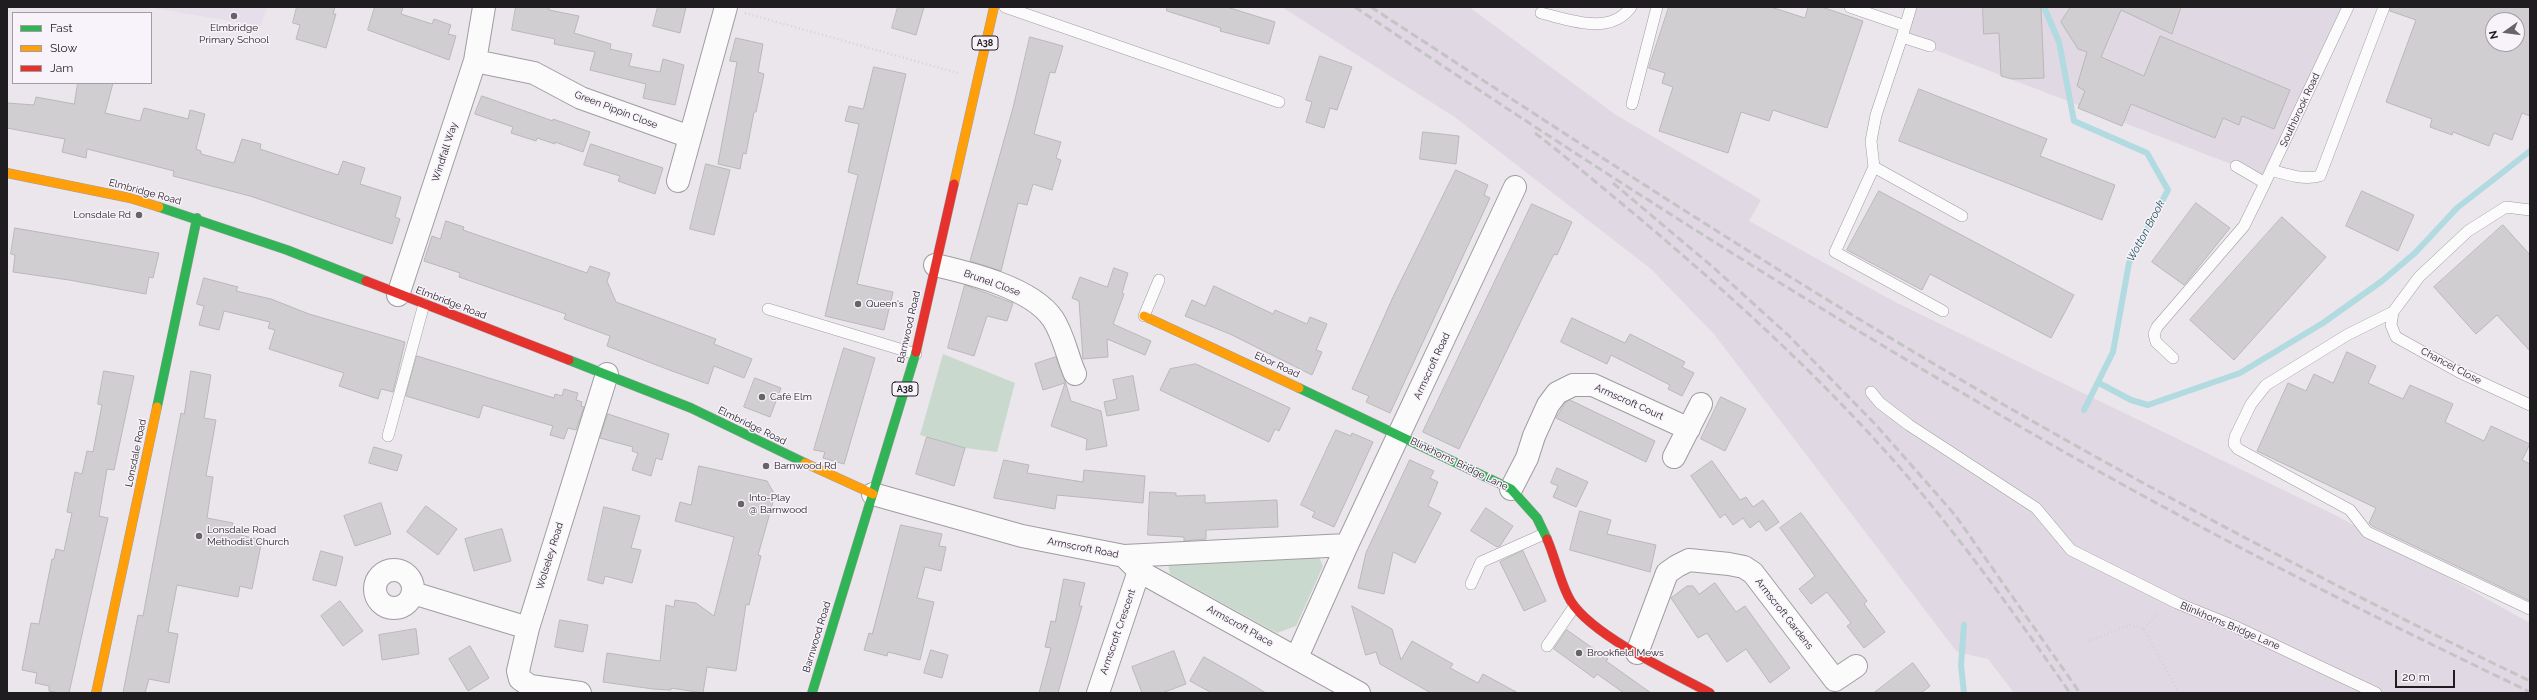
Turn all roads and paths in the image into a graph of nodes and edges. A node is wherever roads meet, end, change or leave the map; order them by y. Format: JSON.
{"nodes":[{"id":1,"x":484,"y":7,"type":"edge"},
{"id":2,"x":726,"y":7,"type":"edge"},
{"id":3,"x":994,"y":7,"type":"edge"},
{"id":4,"x":1006,"y":7,"type":"edge"},
{"id":5,"x":1631,"y":7,"type":"edge"},
{"id":6,"x":1657,"y":7,"type":"edge"},
{"id":7,"x":1850,"y":7,"type":"edge"},
{"id":8,"x":1911,"y":7,"type":"edge"},
{"id":9,"x":2348,"y":7,"type":"edge"},
{"id":10,"x":2384,"y":7,"type":"edge"},
{"id":11,"x":1541,"y":13,"type":"dead end"},
{"id":12,"x":1903,"y":31,"type":"junction"},
{"id":13,"x":1930,"y":46,"type":"dead end"},
{"id":14,"x":475,"y":61,"type":"junction"},
{"id":15,"x":976,"y":79,"type":"junction"},
{"id":16,"x":1279,"y":102,"type":"dead end"},
{"id":17,"x":1632,"y":104,"type":"dead end"},
{"id":18,"x":690,"y":137,"type":"junction"},
{"id":19,"x":2236,"y":166,"type":"dead end"},
{"id":20,"x":1874,"y":167,"type":"junction"},
{"id":21,"x":2271,"y":170,"type":"junction"},
{"id":22,"x":7,"y":174,"type":"edge"},
{"id":23,"x":678,"y":181,"type":"dead end"},
{"id":24,"x":2265,"y":183,"type":"junction"},
{"id":25,"x":1515,"y":187,"type":"dead end"},
{"id":26,"x":2530,"y":210,"type":"edge"},
{"id":27,"x":1962,"y":216,"type":"dead end"},
{"id":28,"x":197,"y":218,"type":"junction"},
{"id":29,"x":935,"y":265,"type":"junction"},
{"id":30,"x":1159,"y":280,"type":"dead end"},
{"id":31,"x":398,"y":294,"type":"junction"},
{"id":32,"x":424,"y":304,"type":"junction"},
{"id":33,"x":768,"y":309,"type":"dead end"},
{"id":34,"x":1943,"y":311,"type":"dead end"},
{"id":35,"x":2394,"y":312,"type":"junction"},
{"id":36,"x":1144,"y":316,"type":"joint"},
{"id":37,"x":916,"y":354,"type":"junction"},
{"id":38,"x":2173,"y":358,"type":"dead end"},
{"id":39,"x":607,"y":374,"type":"junction"},
{"id":40,"x":1075,"y":374,"type":"dead end"},
{"id":41,"x":1871,"y":392,"type":"dead end"},
{"id":42,"x":1701,"y":404,"type":"dead end"},
{"id":43,"x":2530,"y":405,"type":"edge"},
{"id":44,"x":1689,"y":429,"type":"junction"},
{"id":45,"x":1400,"y":434,"type":"junction"},
{"id":46,"x":388,"y":436,"type":"dead end"},
{"id":47,"x":1674,"y":457,"type":"dead end"},
{"id":48,"x":1511,"y":489,"type":"junction"},
{"id":49,"x":873,"y":494,"type":"junction"},
{"id":50,"x":1544,"y":534,"type":"junction"},
{"id":51,"x":1347,"y":545,"type":"junction"},
{"id":52,"x":1131,"y":564,"type":"junction"},
{"id":53,"x":1471,"y":584,"type":"dead end"},
{"id":54,"x":413,"y":593,"type":"dead end"},
{"id":55,"x":2177,"y":603,"type":"junction"},
{"id":56,"x":1574,"y":607,"type":"junction"},
{"id":57,"x":2530,"y":609,"type":"edge"},
{"id":58,"x":528,"y":628,"type":"junction"},
{"id":59,"x":2144,"y":629,"type":"junction"},
{"id":60,"x":2089,"y":641,"type":"dead end"},
{"id":61,"x":1547,"y":646,"type":"dead end"},
{"id":62,"x":1637,"y":653,"type":"junction"},
{"id":63,"x":1297,"y":657,"type":"junction"},
{"id":64,"x":1856,"y":666,"type":"dead end"},
{"id":65,"x":96,"y":693,"type":"edge"},
{"id":66,"x":580,"y":693,"type":"edge"},
{"id":67,"x":812,"y":693,"type":"edge"},
{"id":68,"x":1098,"y":693,"type":"edge"},
{"id":69,"x":1359,"y":693,"type":"edge"},
{"id":70,"x":1710,"y":693,"type":"edge"},
{"id":71,"x":2179,"y":693,"type":"edge"},
{"id":72,"x":2376,"y":693,"type":"edge"}],
"edges":[{"from":1,"to":14,"type":"street","name":"Windfall Way"},
{"from":2,"to":15,"type":"path"},
{"from":2,"to":18,"type":"street"},
{"from":3,"to":15,"type":"street","name":"Barnwood Road","number":"A38"},
{"from":4,"to":16,"type":"lane"},
{"from":5,"to":11,"type":"lane"},
{"from":6,"to":17,"type":"lane"},
{"from":7,"to":12,"type":"lane"},
{"from":8,"to":12,"type":"lane"},
{"from":9,"to":21,"type":"lane","name":"Southbrook Road"},
{"from":10,"to":21,"type":"lane"},
{"from":12,"to":13,"type":"lane"},
{"from":12,"to":20,"type":"lane"},
{"from":14,"to":18,"type":"street","name":"Green Pippin Close"},
{"from":14,"to":31,"type":"street","name":"Windfall Way"},
{"from":15,"to":29,"type":"street","name":"Barnwood Road","number":"A38"},
{"from":18,"to":23,"type":"street"},
{"from":19,"to":24,"type":"lane"},
{"from":20,"to":27,"type":"lane"},
{"from":20,"to":34,"type":"lane"},
{"from":21,"to":24,"type":"lane","name":"Southbrook Road"},
{"from":22,"to":28,"type":"street","name":"Elmbridge Road"},
{"from":24,"to":38,"type":"lane","name":"Southbrook Road"},
{"from":25,"to":45,"type":"street","name":"Armscroft Road"},
{"from":26,"to":35,"type":"lane"},
{"from":28,"to":31,"type":"street","name":"Elmbridge Road"},
{"from":28,"to":65,"type":"street","name":"Lonsdale Road"},
{"from":29,"to":37,"type":"street","name":"Barnwood Road","number":"A38"},
{"from":29,"to":40,"type":"street","name":"Brunel Close"},
{"from":30,"to":36,"type":"lane"},
{"from":31,"to":32,"type":"street","name":"Elmbridge Road"},
{"from":32,"to":39,"type":"street","name":"Elmbridge Road"},
{"from":32,"to":46,"type":"lane"},
{"from":33,"to":37,"type":"lane"},
{"from":35,"to":43,"type":"lane","name":"Chancel Close"},
{"from":35,"to":57,"type":"lane"},
{"from":36,"to":45,"type":"street","name":"Ebor Road"},
{"from":37,"to":49,"type":"street","name":"Barnwood Road","number":"A38"},
{"from":39,"to":49,"type":"street","name":"Elmbridge Road"},
{"from":39,"to":58,"type":"street","name":"Wolseley Road"},
{"from":41,"to":55,"type":"lane"},
{"from":42,"to":44,"type":"street"},
{"from":44,"to":47,"type":"street"},
{"from":44,"to":48,"type":"street","name":"Armscroft Court"},
{"from":45,"to":48,"type":"street","name":"Blinkhorns Bridge Lane"},
{"from":45,"to":51,"type":"street","name":"Armscroft Road"},
{"from":48,"to":50,"type":"street","name":"Blinkhorns Bridge Lane"},
{"from":49,"to":52,"type":"street","name":"Armscroft Road"},
{"from":49,"to":67,"type":"street","name":"Barnwood Road","number":"A38"},
{"from":50,"to":53,"type":"lane"},
{"from":50,"to":56,"type":"street","name":"Blinkhorns Bridge Lane"},
{"from":51,"to":52,"type":"street","name":"Armscroft Road"},
{"from":51,"to":63,"type":"street","name":"Armscroft Road"},
{"from":52,"to":63,"type":"street","name":"Armscroft Place"},
{"from":52,"to":68,"type":"street","name":"Armscroft Crescent"},
{"from":54,"to":58,"type":"street"},
{"from":55,"to":59,"type":"path","name":"Blinkhorns Bridge Lane"},
{"from":55,"to":72,"type":"lane","name":"Blinkhorns Bridge Lane"},
{"from":56,"to":61,"type":"lane"},
{"from":56,"to":62,"type":"street","name":"Blinkhorns Bridge Lane"},
{"from":58,"to":66,"type":"street","name":"Wolseley Road"},
{"from":59,"to":60,"type":"path"},
{"from":59,"to":71,"type":"path"},
{"from":62,"to":64,"type":"street","name":"Armscroft Gardens"},
{"from":62,"to":70,"type":"street","name":"Blinkhorns Bridge Lane"},
{"from":63,"to":69,"type":"street","name":"Armscroft Place"}]}
